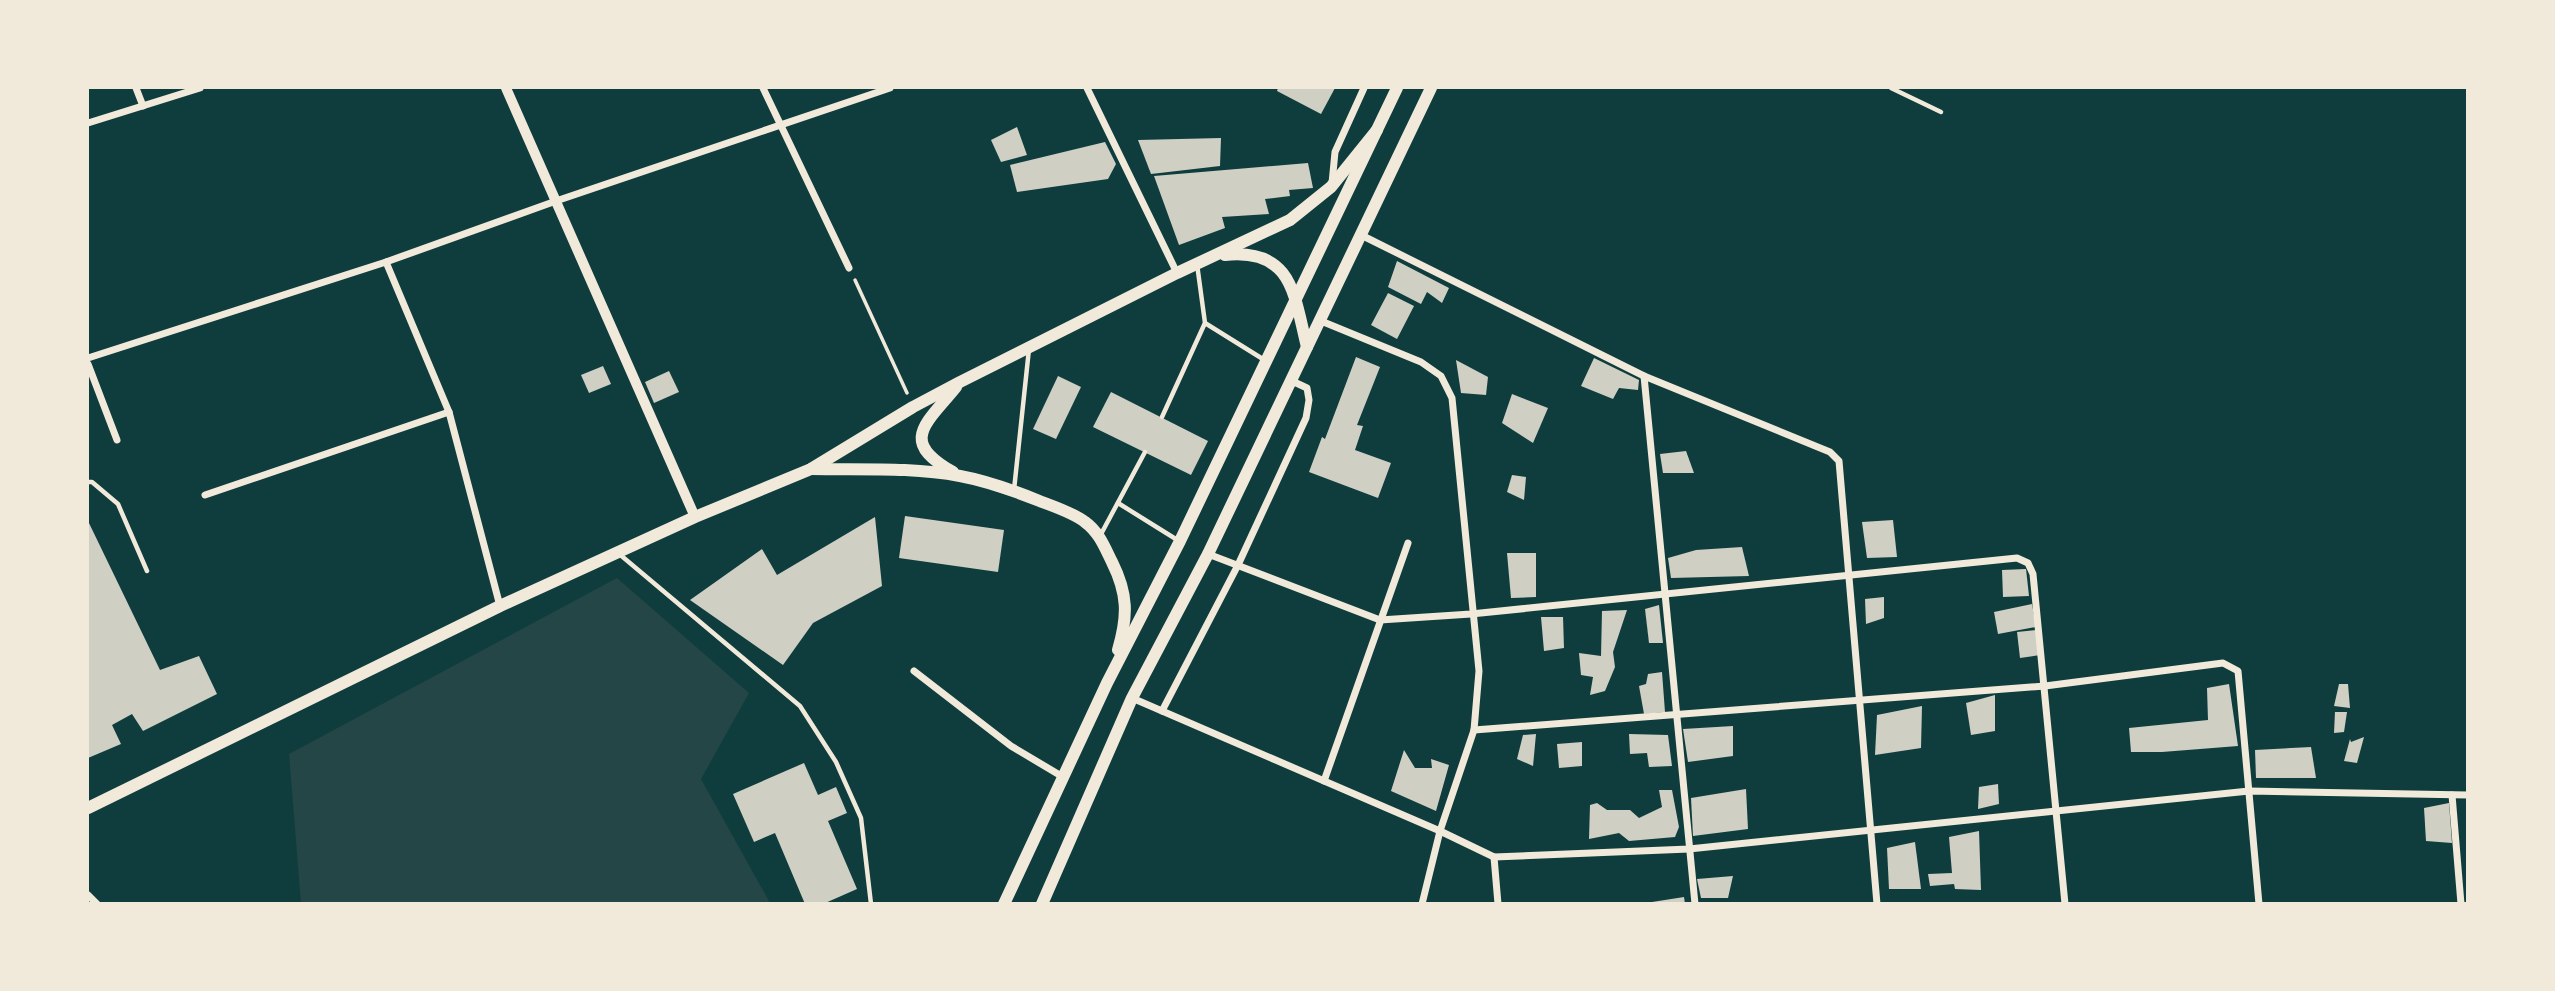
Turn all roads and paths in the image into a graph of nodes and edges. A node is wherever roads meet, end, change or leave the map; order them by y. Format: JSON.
{"nodes":[{"id":1,"x":136,"y":88,"type":"edge"},
{"id":2,"x":200,"y":88,"type":"edge"},
{"id":3,"x":506,"y":88,"type":"edge"},
{"id":4,"x":763,"y":88,"type":"edge"},
{"id":5,"x":890,"y":88,"type":"edge"},
{"id":6,"x":1087,"y":88,"type":"edge"},
{"id":7,"x":1364,"y":88,"type":"edge"},
{"id":8,"x":1397,"y":88,"type":"edge"},
{"id":9,"x":1431,"y":88,"type":"edge"},
{"id":10,"x":1891,"y":88,"type":"edge"},
{"id":11,"x":143,"y":106,"type":"junction"},
{"id":12,"x":1941,"y":112,"type":"dead end"},
{"id":13,"x":88,"y":124,"type":"edge"},
{"id":14,"x":780,"y":125,"type":"junction"},
{"id":15,"x":1377,"y":130,"type":"junction"},
{"id":16,"x":1331,"y":187,"type":"junction"},
{"id":17,"x":556,"y":201,"type":"junction"},
{"id":18,"x":1361,"y":235,"type":"junction"},
{"id":19,"x":1215,"y":256,"type":"junction"},
{"id":20,"x":386,"y":262,"type":"junction"},
{"id":21,"x":1197,"y":264,"type":"junction"},
{"id":22,"x":849,"y":268,"type":"joint"},
{"id":23,"x":1177,"y":273,"type":"junction"},
{"id":24,"x":1295,"y":301,"type":"junction"},
{"id":25,"x":1321,"y":321,"type":"junction"},
{"id":26,"x":1205,"y":323,"type":"junction"},
{"id":27,"x":1029,"y":347,"type":"junction"},
{"id":28,"x":1307,"y":347,"type":"junction"},
{"id":29,"x":88,"y":358,"type":"edge"},
{"id":30,"x":1266,"y":361,"type":"junction"},
{"id":31,"x":88,"y":364,"type":"edge"},
{"id":32,"x":1644,"y":376,"type":"junction"},
{"id":33,"x":1292,"y":381,"type":"junction"},
{"id":34,"x":960,"y":382,"type":"junction"},
{"id":35,"x":913,"y":407,"type":"junction"},
{"id":36,"x":449,"y":412,"type":"junction"},
{"id":37,"x":1162,"y":417,"type":"dead end"},
{"id":38,"x":117,"y":440,"type":"dead end"},
{"id":39,"x":1145,"y":452,"type":"dead end"},
{"id":40,"x":811,"y":469,"type":"junction"},
{"id":41,"x":960,"y":476,"type":"junction"},
{"id":42,"x":88,"y":481,"type":"edge"},
{"id":43,"x":1014,"y":491,"type":"junction"},
{"id":44,"x":205,"y":495,"type":"dead end"},
{"id":45,"x":1118,"y":503,"type":"junction"},
{"id":46,"x":695,"y":517,"type":"junction"},
{"id":47,"x":1099,"y":537,"type":"junction"},
{"id":48,"x":1180,"y":541,"type":"junction"},
{"id":49,"x":1408,"y":543,"type":"dead end"},
{"id":50,"x":618,"y":552,"type":"junction"},
{"id":51,"x":1208,"y":554,"type":"junction"},
{"id":52,"x":1238,"y":565,"type":"junction"},
{"id":53,"x":147,"y":571,"type":"dead end"},
{"id":54,"x":1849,"y":576,"type":"junction"},
{"id":55,"x":1665,"y":594,"type":"junction"},
{"id":56,"x":500,"y":606,"type":"junction"},
{"id":57,"x":1471,"y":614,"type":"junction"},
{"id":58,"x":1380,"y":620,"type":"junction"},
{"id":59,"x":914,"y":671,"type":"dead end"},
{"id":60,"x":1107,"y":683,"type":"junction"},
{"id":61,"x":2045,"y":686,"type":"junction"},
{"id":62,"x":1132,"y":698,"type":"junction"},
{"id":63,"x":1859,"y":701,"type":"junction"},
{"id":64,"x":1162,"y":711,"type":"junction"},
{"id":65,"x":1676,"y":715,"type":"junction"},
{"id":66,"x":1474,"y":730,"type":"junction"},
{"id":67,"x":1063,"y":777,"type":"junction"},
{"id":68,"x":1324,"y":781,"type":"junction"},
{"id":69,"x":2249,"y":791,"type":"junction"},
{"id":70,"x":2452,"y":795,"type":"junction"},
{"id":71,"x":2468,"y":795,"type":"edge"},
{"id":72,"x":88,"y":808,"type":"edge"},
{"id":73,"x":2057,"y":812,"type":"junction"},
{"id":74,"x":1440,"y":831,"type":"junction"},
{"id":75,"x":1870,"y":832,"type":"junction"},
{"id":76,"x":1689,"y":849,"type":"junction"},
{"id":77,"x":1494,"y":857,"type":"junction"},
{"id":78,"x":88,"y":895,"type":"edge"},
{"id":79,"x":97,"y":904,"type":"edge"},
{"id":80,"x":872,"y":904,"type":"edge"},
{"id":81,"x":1004,"y":904,"type":"edge"},
{"id":82,"x":1042,"y":904,"type":"edge"},
{"id":83,"x":1422,"y":904,"type":"edge"},
{"id":84,"x":1498,"y":904,"type":"edge"},
{"id":85,"x":1695,"y":904,"type":"edge"},
{"id":86,"x":1877,"y":904,"type":"edge"},
{"id":87,"x":2066,"y":904,"type":"edge"},
{"id":88,"x":2259,"y":904,"type":"edge"},
{"id":89,"x":2461,"y":904,"type":"edge"}],
"edges":[{"from":1,"to":11,"type":"street"},
{"from":2,"to":11,"type":"street"},
{"from":3,"to":17,"type":"street"},
{"from":4,"to":14,"type":"street"},
{"from":5,"to":14,"type":"street"},
{"from":6,"to":23,"type":"street"},
{"from":7,"to":16,"type":"street"},
{"from":8,"to":15,"type":"main road"},
{"from":9,"to":18,"type":"main road"},
{"from":10,"to":12,"type":"lane"},
{"from":11,"to":13,"type":"street"},
{"from":14,"to":17,"type":"street"},
{"from":14,"to":22,"type":"street"},
{"from":15,"to":16,"type":"main road"},
{"from":15,"to":24,"type":"main road"},
{"from":16,"to":19,"type":"main road"},
{"from":17,"to":20,"type":"street"},
{"from":17,"to":46,"type":"street"},
{"from":18,"to":25,"type":"main road"},
{"from":18,"to":32,"type":"street"},
{"from":19,"to":21,"type":"main road"},
{"from":19,"to":24,"type":"main road"},
{"from":20,"to":29,"type":"street"},
{"from":20,"to":36,"type":"street"},
{"from":21,"to":23,"type":"main road"},
{"from":21,"to":26,"type":"lane"},
{"from":22,"to":35,"type":"path"},
{"from":23,"to":27,"type":"main road"},
{"from":24,"to":28,"type":"main road"},
{"from":24,"to":30,"type":"main road"},
{"from":25,"to":28,"type":"main road"},
{"from":25,"to":57,"type":"street"},
{"from":26,"to":30,"type":"lane"},
{"from":26,"to":37,"type":"lane"},
{"from":27,"to":34,"type":"main road"},
{"from":27,"to":43,"type":"lane"},
{"from":28,"to":33,"type":"main road"},
{"from":30,"to":48,"type":"main road"},
{"from":31,"to":38,"type":"street"},
{"from":32,"to":54,"type":"street"},
{"from":32,"to":55,"type":"street"},
{"from":33,"to":51,"type":"main road"},
{"from":33,"to":52,"type":"street"},
{"from":34,"to":35,"type":"main road"},
{"from":34,"to":41,"type":"main road"},
{"from":35,"to":40,"type":"main road"},
{"from":36,"to":44,"type":"street"},
{"from":36,"to":56,"type":"street"},
{"from":39,"to":45,"type":"lane"},
{"from":40,"to":41,"type":"main road"},
{"from":40,"to":46,"type":"main road"},
{"from":41,"to":43,"type":"main road"},
{"from":42,"to":53,"type":"lane"},
{"from":43,"to":47,"type":"main road"},
{"from":45,"to":47,"type":"lane"},
{"from":45,"to":48,"type":"lane"},
{"from":46,"to":50,"type":"main road"},
{"from":47,"to":60,"type":"main road"},
{"from":48,"to":60,"type":"main road"},
{"from":49,"to":58,"type":"street"},
{"from":50,"to":56,"type":"main road"},
{"from":50,"to":80,"type":"lane"},
{"from":51,"to":52,"type":"street"},
{"from":51,"to":62,"type":"main road"},
{"from":52,"to":58,"type":"street"},
{"from":52,"to":64,"type":"street"},
{"from":54,"to":55,"type":"street"},
{"from":54,"to":61,"type":"street"},
{"from":54,"to":63,"type":"street"},
{"from":55,"to":57,"type":"street"},
{"from":55,"to":65,"type":"street"},
{"from":56,"to":72,"type":"main road"},
{"from":57,"to":58,"type":"street"},
{"from":57,"to":66,"type":"street"},
{"from":58,"to":68,"type":"street"},
{"from":59,"to":67,"type":"street"},
{"from":60,"to":67,"type":"main road"},
{"from":61,"to":63,"type":"street"},
{"from":61,"to":69,"type":"street"},
{"from":61,"to":73,"type":"street"},
{"from":62,"to":64,"type":"street"},
{"from":62,"to":82,"type":"main road"},
{"from":63,"to":65,"type":"street"},
{"from":63,"to":75,"type":"street"},
{"from":64,"to":68,"type":"street"},
{"from":65,"to":66,"type":"street"},
{"from":65,"to":76,"type":"street"},
{"from":66,"to":74,"type":"street"},
{"from":67,"to":81,"type":"main road"},
{"from":68,"to":74,"type":"street"},
{"from":69,"to":70,"type":"street"},
{"from":69,"to":73,"type":"street"},
{"from":69,"to":88,"type":"street"},
{"from":70,"to":71,"type":"street"},
{"from":70,"to":89,"type":"street"},
{"from":73,"to":75,"type":"street"},
{"from":73,"to":87,"type":"street"},
{"from":74,"to":77,"type":"street"},
{"from":74,"to":83,"type":"street"},
{"from":75,"to":76,"type":"street"},
{"from":75,"to":86,"type":"street"},
{"from":76,"to":77,"type":"street"},
{"from":76,"to":85,"type":"street"},
{"from":77,"to":84,"type":"street"},
{"from":78,"to":79,"type":"street"}]}
